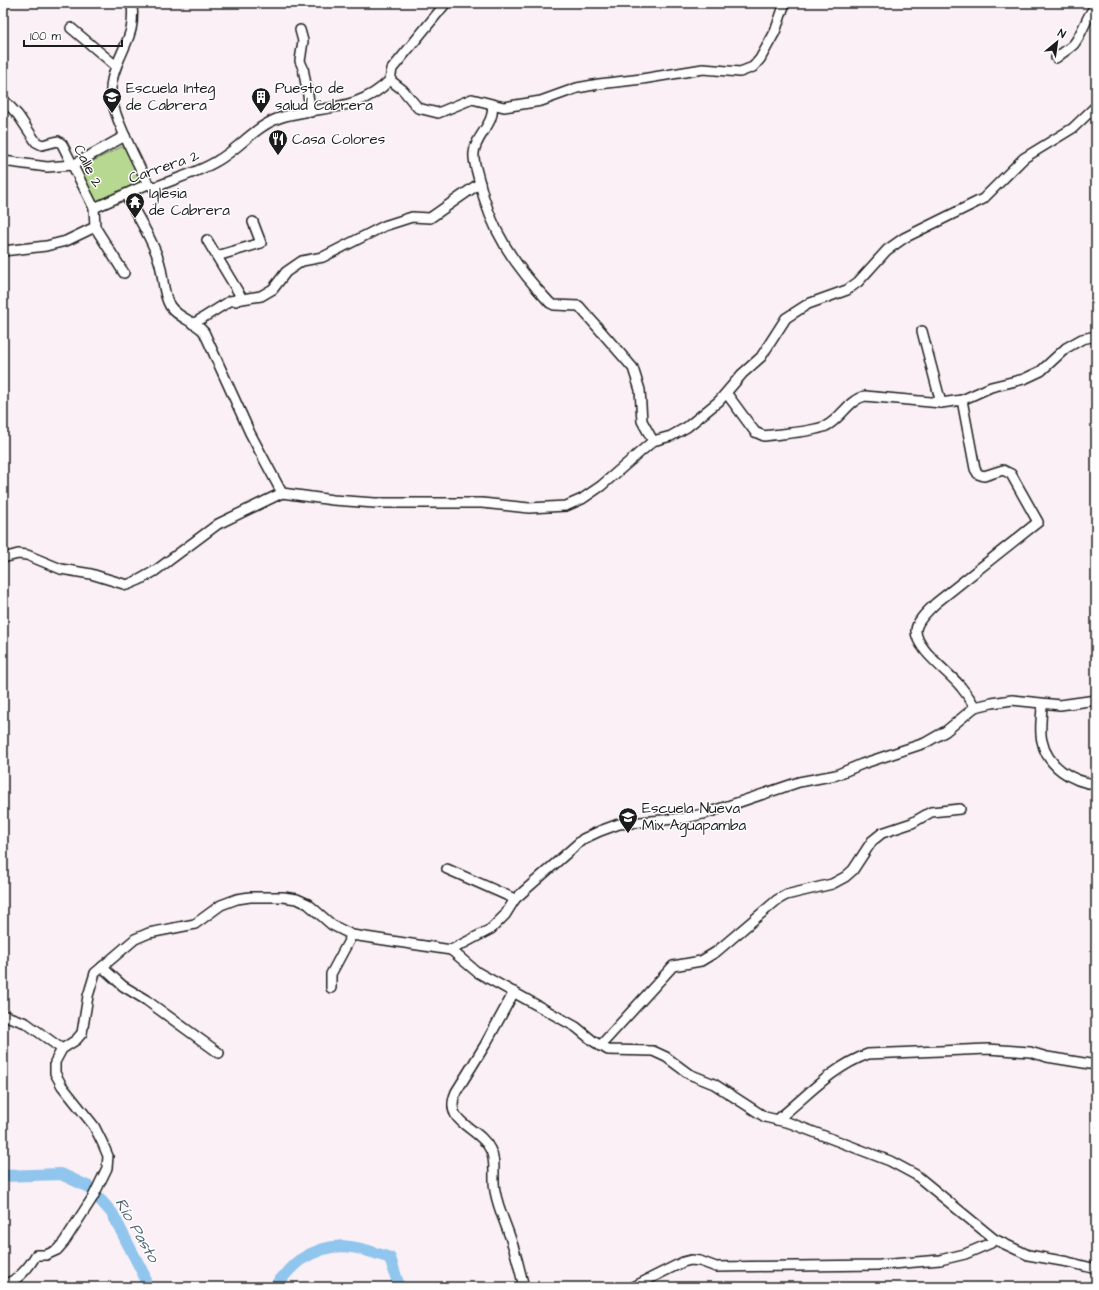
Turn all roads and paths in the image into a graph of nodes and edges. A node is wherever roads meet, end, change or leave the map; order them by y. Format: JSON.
{"nodes":[{"id":1,"x":132,"y":3,"type":"edge"},
{"id":2,"x":446,"y":3,"type":"edge"},
{"id":3,"x":785,"y":3,"type":"edge"},
{"id":4,"x":1096,"y":5,"type":"edge"},
{"id":5,"x":71,"y":28,"type":"dead end"},
{"id":6,"x":300,"y":30,"type":"dead end"},
{"id":7,"x":1056,"y":58,"type":"dead end"},
{"id":8,"x":116,"y":66,"type":"junction"},
{"id":9,"x":390,"y":80,"type":"junction"},
{"id":10,"x":3,"y":99,"type":"edge"},
{"id":11,"x":492,"y":105,"type":"junction"},
{"id":12,"x":1096,"y":106,"type":"edge"},
{"id":13,"x":311,"y":112,"type":"junction"},
{"id":14,"x":125,"y":136,"type":"junction"},
{"id":15,"x":3,"y":161,"type":"edge"},
{"id":16,"x":73,"y":164,"type":"junction"},
{"id":17,"x":148,"y":184,"type":"junction"},
{"id":18,"x":480,"y":184,"type":"junction"},
{"id":19,"x":126,"y":195,"type":"junction"},
{"id":20,"x":94,"y":208,"type":"junction"},
{"id":21,"x":253,"y":222,"type":"dead end"},
{"id":22,"x":95,"y":227,"type":"junction"},
{"id":23,"x":207,"y":240,"type":"dead end"},
{"id":24,"x":3,"y":251,"type":"edge"},
{"id":25,"x":217,"y":256,"type":"junction"},
{"id":26,"x":124,"y":272,"type":"dead end"},
{"id":27,"x":236,"y":301,"type":"junction"},
{"id":28,"x":193,"y":324,"type":"junction"},
{"id":29,"x":922,"y":331,"type":"dead end"},
{"id":30,"x":1096,"y":336,"type":"edge"},
{"id":31,"x":727,"y":394,"type":"junction"},
{"id":32,"x":962,"y":400,"type":"junction"},
{"id":33,"x":941,"y":402,"type":"junction"},
{"id":34,"x":653,"y":441,"type":"junction"},
{"id":35,"x":282,"y":493,"type":"junction"},
{"id":36,"x":3,"y":558,"type":"edge"},
{"id":37,"x":1096,"y":700,"type":"edge"},
{"id":38,"x":1042,"y":704,"type":"junction"},
{"id":39,"x":976,"y":707,"type":"junction"},
{"id":40,"x":1096,"y":784,"type":"edge"},
{"id":41,"x":960,"y":809,"type":"dead end"},
{"id":42,"x":447,"y":869,"type":"dead end"},
{"id":43,"x":515,"y":899,"type":"junction"},
{"id":44,"x":352,"y":935,"type":"junction"},
{"id":45,"x":451,"y":950,"type":"junction"},
{"id":46,"x":102,"y":967,"type":"junction"},
{"id":47,"x":331,"y":988,"type":"dead end"},
{"id":48,"x":514,"y":992,"type":"junction"},
{"id":49,"x":3,"y":1015,"type":"edge"},
{"id":50,"x":600,"y":1046,"type":"junction"},
{"id":51,"x":62,"y":1049,"type":"junction"},
{"id":52,"x":219,"y":1053,"type":"dead end"},
{"id":53,"x":1096,"y":1065,"type":"edge"},
{"id":54,"x":777,"y":1120,"type":"junction"},
{"id":55,"x":994,"y":1239,"type":"junction"},
{"id":56,"x":1096,"y":1269,"type":"edge"},
{"id":57,"x":3,"y":1284,"type":"edge"},
{"id":58,"x":524,"y":1287,"type":"edge"},
{"id":59,"x":633,"y":1287,"type":"edge"}],
"edges":[{"from":1,"to":8,"type":"street"},
{"from":2,"to":9,"type":"street"},
{"from":3,"to":11,"type":"street"},
{"from":4,"to":7,"type":"street"},
{"from":5,"to":8,"type":"street"},
{"from":6,"to":13,"type":"street"},
{"from":8,"to":14,"type":"street"},
{"from":9,"to":11,"type":"street"},
{"from":9,"to":13,"type":"street","name":"Carrera 2"},
{"from":10,"to":16,"type":"street","name":"Calle 2"},
{"from":11,"to":18,"type":"street"},
{"from":12,"to":31,"type":"street"},
{"from":13,"to":17,"type":"street","name":"Carrera 2"},
{"from":14,"to":16,"type":"street"},
{"from":14,"to":17,"type":"street"},
{"from":15,"to":16,"type":"street"},
{"from":16,"to":20,"type":"street","name":"Calle 2"},
{"from":17,"to":19,"type":"street","name":"Carrera 2"},
{"from":18,"to":27,"type":"street"},
{"from":18,"to":34,"type":"street"},
{"from":19,"to":20,"type":"street","name":"Carrera 2"},
{"from":19,"to":28,"type":"street"},
{"from":20,"to":22,"type":"street","name":"Calle 2"},
{"from":21,"to":25,"type":"street"},
{"from":22,"to":24,"type":"street"},
{"from":22,"to":26,"type":"street","name":"Calle 2"},
{"from":23,"to":25,"type":"street"},
{"from":25,"to":27,"type":"street"},
{"from":27,"to":28,"type":"street"},
{"from":28,"to":35,"type":"street"},
{"from":29,"to":33,"type":"street"},
{"from":30,"to":32,"type":"street"},
{"from":31,"to":33,"type":"street"},
{"from":31,"to":34,"type":"street"},
{"from":32,"to":33,"type":"street"},
{"from":32,"to":39,"type":"street"},
{"from":34,"to":35,"type":"street"},
{"from":35,"to":36,"type":"street"},
{"from":37,"to":38,"type":"street"},
{"from":38,"to":39,"type":"street"},
{"from":38,"to":40,"type":"street"},
{"from":39,"to":43,"type":"street"},
{"from":41,"to":50,"type":"street"},
{"from":42,"to":43,"type":"street"},
{"from":43,"to":45,"type":"street"},
{"from":44,"to":45,"type":"street"},
{"from":44,"to":46,"type":"street"},
{"from":44,"to":47,"type":"street"},
{"from":45,"to":48,"type":"street"},
{"from":46,"to":51,"type":"street"},
{"from":46,"to":52,"type":"street"},
{"from":48,"to":50,"type":"street"},
{"from":48,"to":58,"type":"street"},
{"from":49,"to":51,"type":"street"},
{"from":50,"to":54,"type":"street"},
{"from":51,"to":57,"type":"street"},
{"from":53,"to":54,"type":"street"},
{"from":54,"to":55,"type":"street"},
{"from":55,"to":56,"type":"street"},
{"from":55,"to":59,"type":"street"}]}
